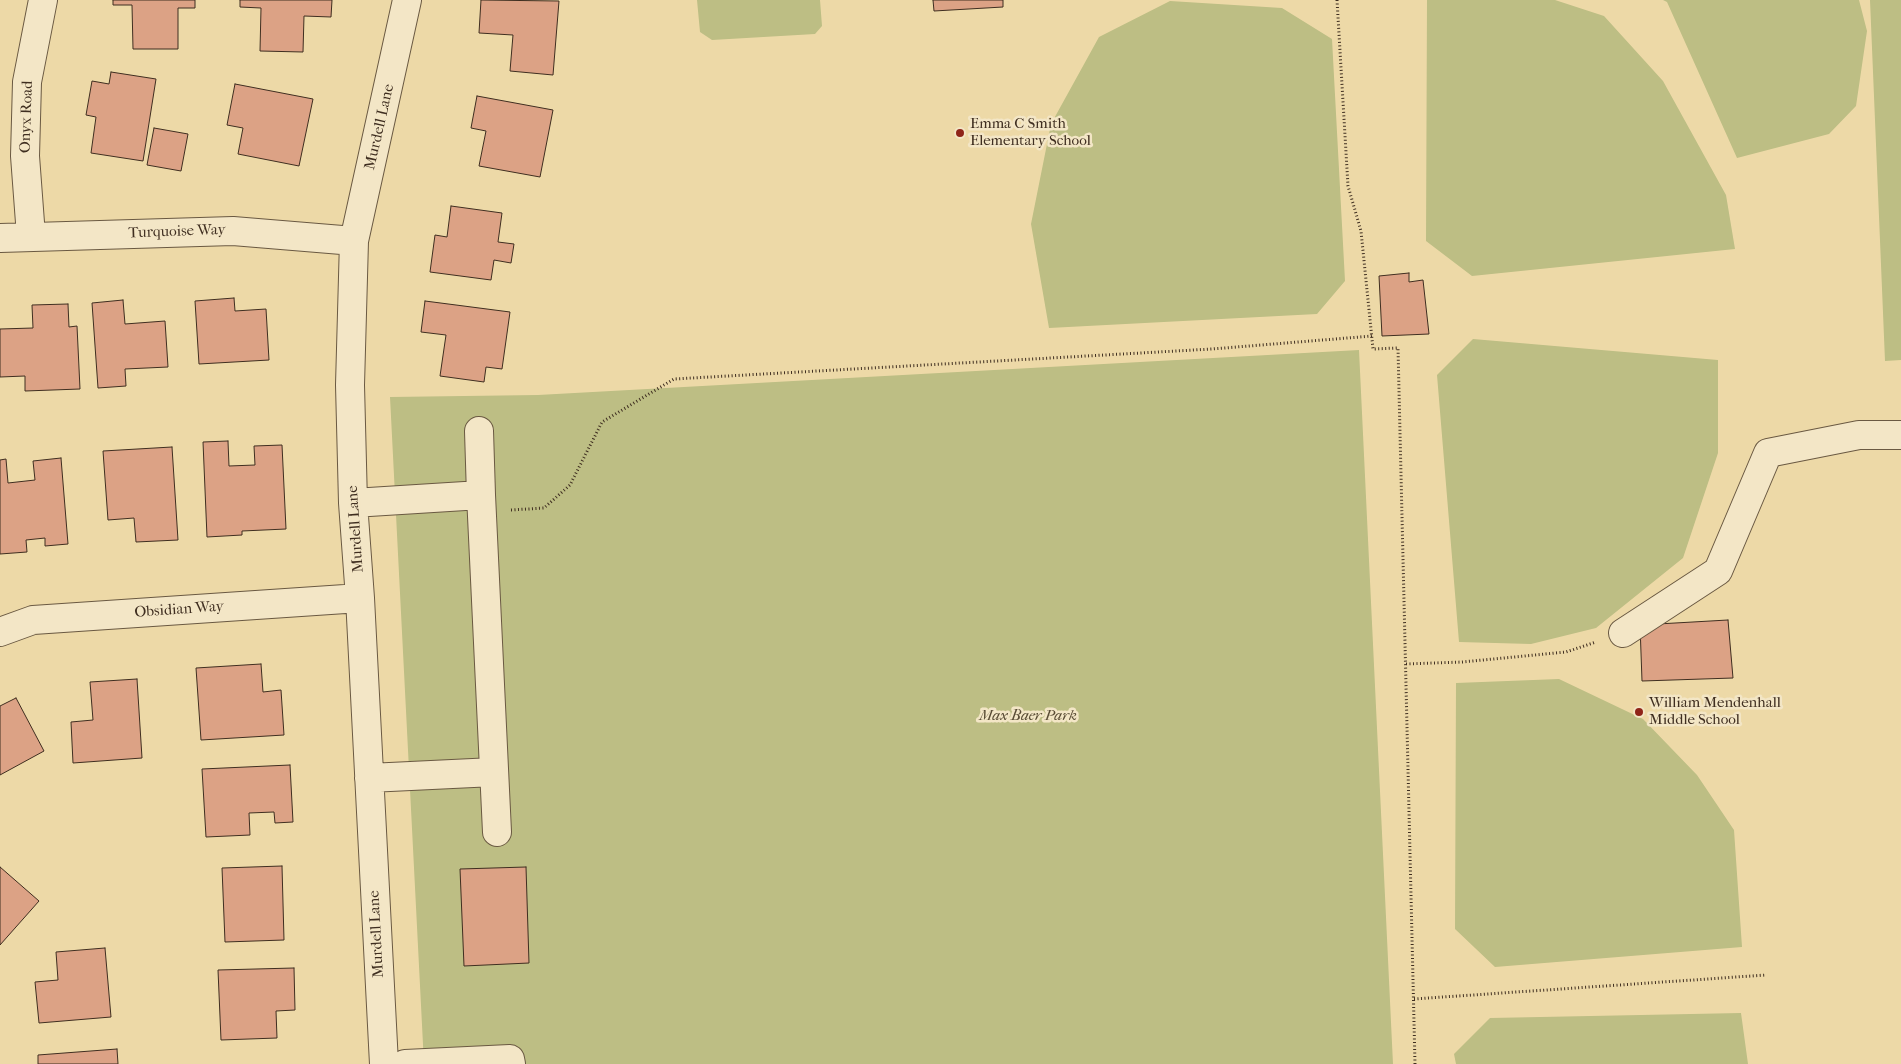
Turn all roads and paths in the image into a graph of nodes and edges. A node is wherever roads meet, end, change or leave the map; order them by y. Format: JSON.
{"nodes":[{"id":1,"x":44,"y":0,"type":"edge"},
{"id":2,"x":407,"y":0,"type":"edge"},
{"id":3,"x":1337,"y":0,"type":"edge"},
{"id":4,"x":31,"y":236,"type":"junction"},
{"id":5,"x":0,"y":238,"type":"edge"},
{"id":6,"x":354,"y":241,"type":"junction"},
{"id":7,"x":1372,"y":336,"type":"junction"},
{"id":8,"x":479,"y":431,"type":"dead end"},
{"id":9,"x":1901,"y":434,"type":"edge"},
{"id":10,"x":353,"y":503,"type":"junction"},
{"id":11,"x":482,"y":503,"type":"junction"},
{"id":12,"x":360,"y":598,"type":"junction"},
{"id":13,"x":0,"y":632,"type":"edge"},
{"id":14,"x":1623,"y":633,"type":"joint"},
{"id":15,"x":1406,"y":664,"type":"junction"},
{"id":16,"x":494,"y":772,"type":"junction"},
{"id":17,"x":369,"y":778,"type":"junction"},
{"id":18,"x":497,"y":832,"type":"dead end"},
{"id":19,"x":1766,"y":975,"type":"dead end"},
{"id":20,"x":1414,"y":999,"type":"junction"},
{"id":21,"x":384,"y":1064,"type":"edge"},
{"id":22,"x":405,"y":1064,"type":"edge"},
{"id":23,"x":511,"y":1064,"type":"edge"},
{"id":24,"x":1415,"y":1064,"type":"edge"}],
"edges":[{"from":1,"to":4,"type":"street","name":"Onyx Road"},
{"from":2,"to":6,"type":"street","name":"Murdell Lane"},
{"from":3,"to":7,"type":"path"},
{"from":4,"to":5,"type":"street","name":"Turquoise Way"},
{"from":4,"to":6,"type":"street","name":"Turquoise Way"},
{"from":6,"to":10,"type":"street","name":"Murdell Lane"},
{"from":7,"to":11,"type":"path"},
{"from":7,"to":15,"type":"path"},
{"from":8,"to":11,"type":"street"},
{"from":9,"to":14,"type":"street"},
{"from":10,"to":11,"type":"street"},
{"from":10,"to":12,"type":"street","name":"Murdell Lane"},
{"from":11,"to":16,"type":"street"},
{"from":12,"to":13,"type":"street","name":"Obsidian Way"},
{"from":12,"to":17,"type":"street","name":"Murdell Lane"},
{"from":14,"to":15,"type":"path"},
{"from":15,"to":20,"type":"path"},
{"from":16,"to":17,"type":"street"},
{"from":16,"to":18,"type":"street"},
{"from":17,"to":21,"type":"street","name":"Murdell Lane"},
{"from":19,"to":20,"type":"path"},
{"from":20,"to":24,"type":"path"},
{"from":22,"to":23,"type":"street"}]}
